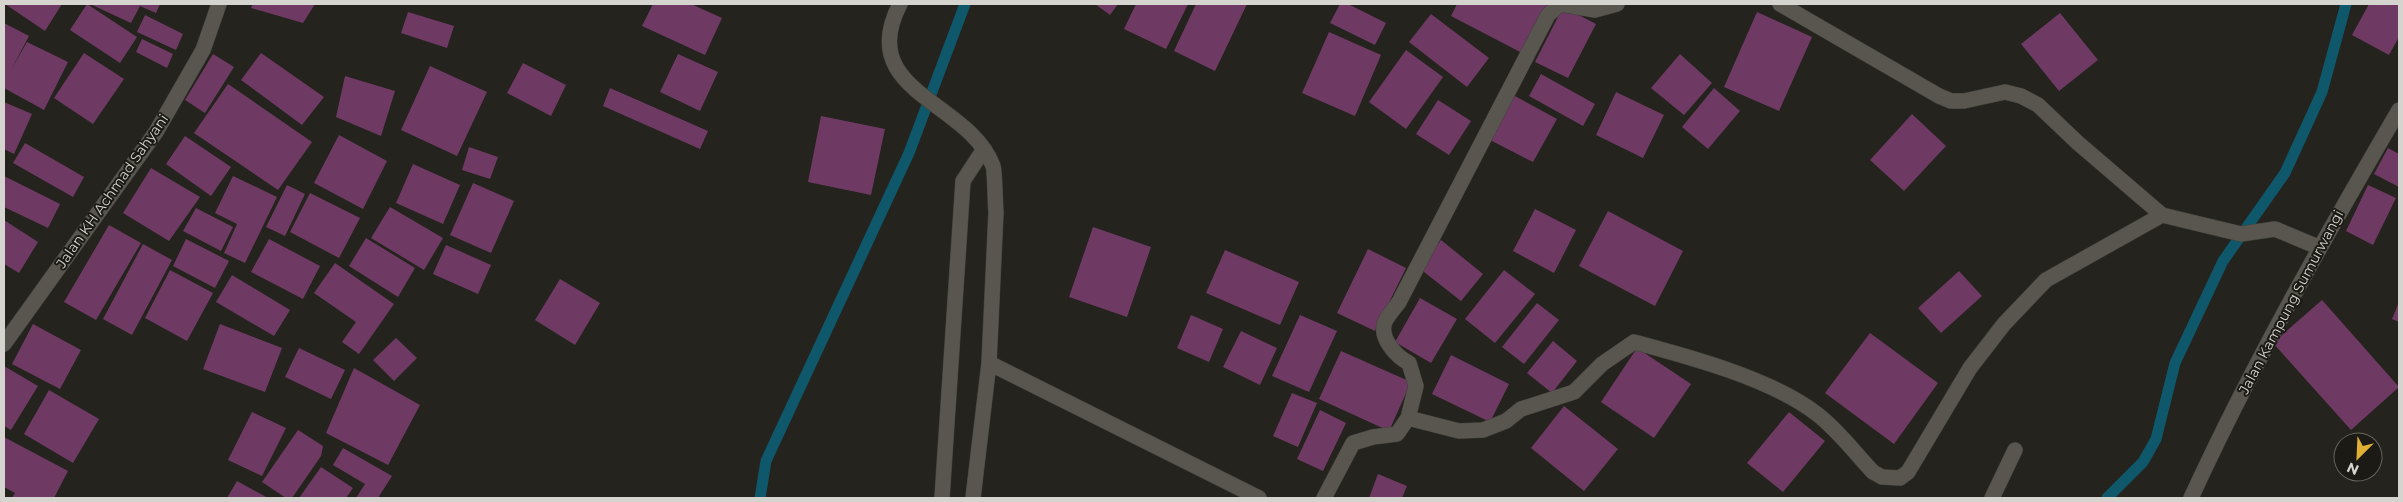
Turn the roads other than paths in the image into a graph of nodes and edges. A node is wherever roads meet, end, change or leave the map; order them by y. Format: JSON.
{"nodes":[{"id":1,"x":219,"y":4,"type":"edge"},
{"id":2,"x":900,"y":4,"type":"edge"},
{"id":3,"x":1617,"y":4,"type":"edge"},
{"id":4,"x":1780,"y":4,"type":"edge"},
{"id":5,"x":2399,"y":110,"type":"edge"},
{"id":6,"x":984,"y":149,"type":"junction"},
{"id":7,"x":2162,"y":215,"type":"junction"},
{"id":8,"x":2318,"y":247,"type":"junction"},
{"id":9,"x":4,"y":344,"type":"edge"},
{"id":10,"x":989,"y":363,"type":"junction"},
{"id":11,"x":1408,"y":418,"type":"junction"},
{"id":12,"x":2015,"y":450,"type":"dead end"},
{"id":13,"x":942,"y":498,"type":"edge"},
{"id":14,"x":973,"y":498,"type":"edge"},
{"id":15,"x":1259,"y":498,"type":"edge"},
{"id":16,"x":1324,"y":498,"type":"edge"},
{"id":17,"x":1992,"y":498,"type":"edge"},
{"id":18,"x":2191,"y":498,"type":"edge"}],
"edges":[{"from":1,"to":9,"type":"street","name":"Jalan KH Achmad Sahyani"},
{"from":2,"to":6,"type":"street"},
{"from":3,"to":11,"type":"street"},
{"from":4,"to":7,"type":"street"},
{"from":5,"to":8,"type":"street","name":"Jalan Kampung Sumurwangi"},
{"from":6,"to":10,"type":"street"},
{"from":6,"to":13,"type":"street"},
{"from":7,"to":8,"type":"street"},
{"from":7,"to":11,"type":"street"},
{"from":8,"to":18,"type":"street","name":"Jalan Kampung Sumurwangi"},
{"from":10,"to":14,"type":"street"},
{"from":10,"to":15,"type":"street"},
{"from":11,"to":16,"type":"street"},
{"from":12,"to":17,"type":"street"}]}
